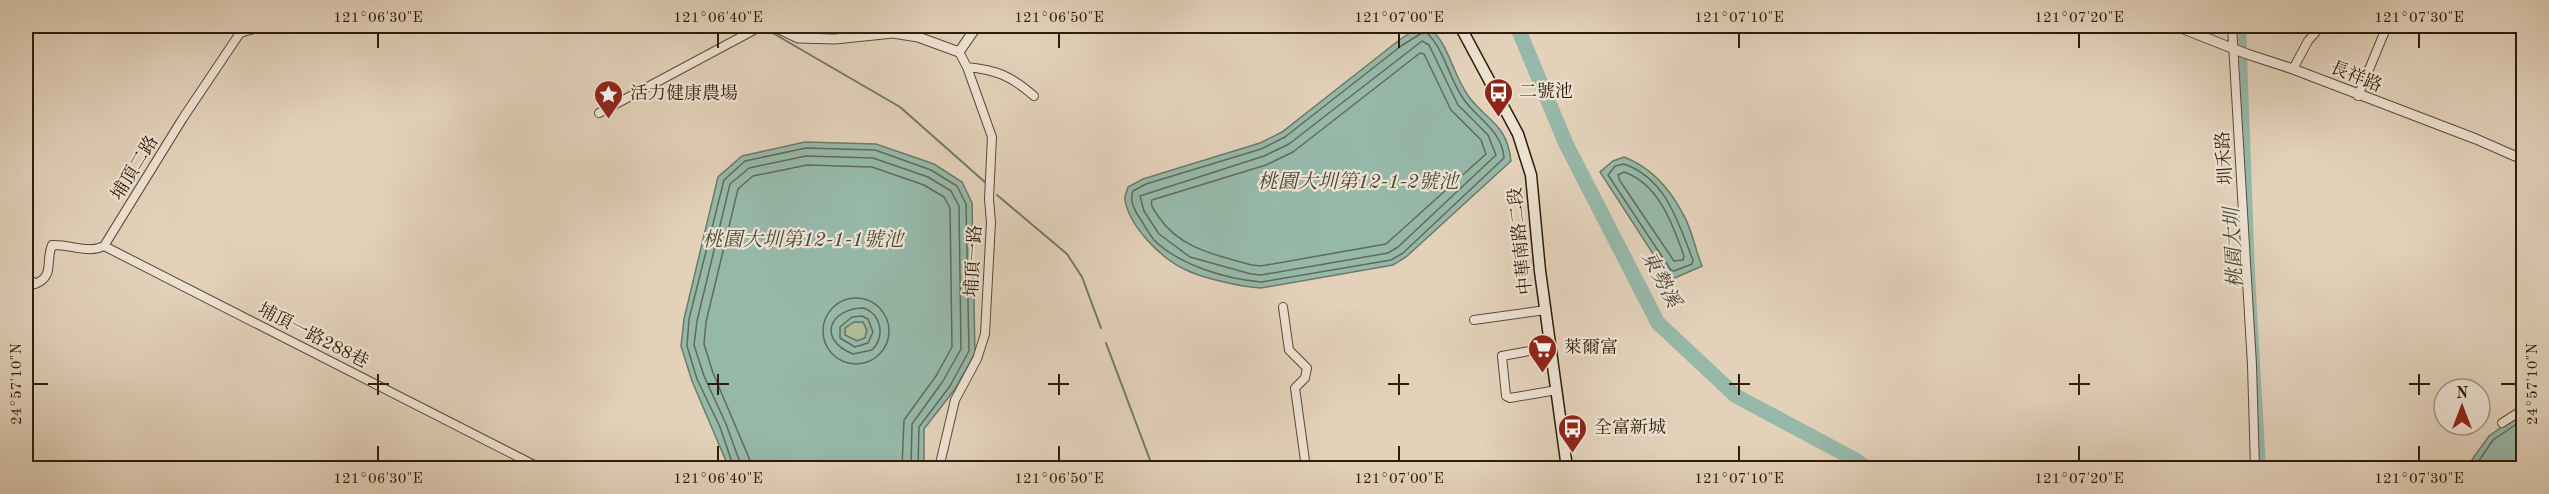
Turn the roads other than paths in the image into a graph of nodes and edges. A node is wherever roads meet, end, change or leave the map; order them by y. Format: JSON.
{"nodes":[{"id":1,"x":264,"y":26,"type":"edge"},
{"id":2,"x":757,"y":26,"type":"edge"},
{"id":3,"x":773,"y":26,"type":"edge"},
{"id":4,"x":977,"y":26,"type":"edge"},
{"id":5,"x":1460,"y":26,"type":"edge"},
{"id":6,"x":2176,"y":26,"type":"edge"},
{"id":7,"x":2232,"y":26,"type":"edge"},
{"id":8,"x":2321,"y":26,"type":"edge"},
{"id":9,"x":2387,"y":26,"type":"edge"},
{"id":10,"x":893,"y":29,"type":"edge"},
{"id":11,"x":2239,"y":51,"type":"junction"},
{"id":12,"x":958,"y":52,"type":"junction"},
{"id":13,"x":967,"y":68,"type":"junction"},
{"id":14,"x":2293,"y":69,"type":"junction"},
{"id":15,"x":1034,"y":96,"type":"dead end"},
{"id":16,"x":2358,"y":96,"type":"junction"},
{"id":17,"x":599,"y":113,"type":"dead end"},
{"id":18,"x":2523,"y":160,"type":"edge"},
{"id":19,"x":104,"y":246,"type":"junction"},
{"id":20,"x":26,"y":276,"type":"edge"},
{"id":21,"x":1283,"y":307,"type":"dead end"},
{"id":22,"x":1546,"y":310,"type":"junction"},
{"id":23,"x":1474,"y":320,"type":"dead end"},
{"id":24,"x":1551,"y":347,"type":"junction"},
{"id":25,"x":1557,"y":390,"type":"junction"},
{"id":26,"x":2523,"y":409,"type":"edge"},
{"id":27,"x":2502,"y":423,"type":"dead end"},
{"id":28,"x":540,"y":468,"type":"edge"},
{"id":29,"x":939,"y":468,"type":"edge"},
{"id":30,"x":1306,"y":468,"type":"edge"},
{"id":31,"x":1567,"y":468,"type":"edge"},
{"id":32,"x":2255,"y":468,"type":"edge"}],
"edges":[{"from":1,"to":19,"type":"street","name":"埔頂二路"},
{"from":2,"to":17,"type":"street"},
{"from":3,"to":10,"type":"street"},
{"from":4,"to":12,"type":"street"},
{"from":5,"to":22,"type":"main road","name":"中華南路二段"},
{"from":6,"to":11,"type":"street","name":"長祥路"},
{"from":7,"to":11,"type":"street","name":"圳禾路"},
{"from":8,"to":14,"type":"street"},
{"from":9,"to":16,"type":"street"},
{"from":10,"to":12,"type":"street"},
{"from":11,"to":14,"type":"street","name":"長祥路"},
{"from":11,"to":32,"type":"street","name":"圳禾路"},
{"from":12,"to":13,"type":"street","name":"埔頂一路"},
{"from":13,"to":15,"type":"street"},
{"from":13,"to":29,"type":"street","name":"埔頂一路"},
{"from":14,"to":16,"type":"street","name":"長祥路"},
{"from":16,"to":18,"type":"street","name":"長祥路"},
{"from":19,"to":20,"type":"street"},
{"from":19,"to":28,"type":"street","name":"埔頂一路288巷"},
{"from":21,"to":30,"type":"street"},
{"from":22,"to":23,"type":"street"},
{"from":22,"to":24,"type":"main road","name":"中華南路二段"},
{"from":24,"to":25,"type":"main road","name":"中華南路二段"},
{"from":24,"to":25,"type":"street"},
{"from":25,"to":31,"type":"main road","name":"中華南路二段"},
{"from":26,"to":27,"type":"street"}]}
